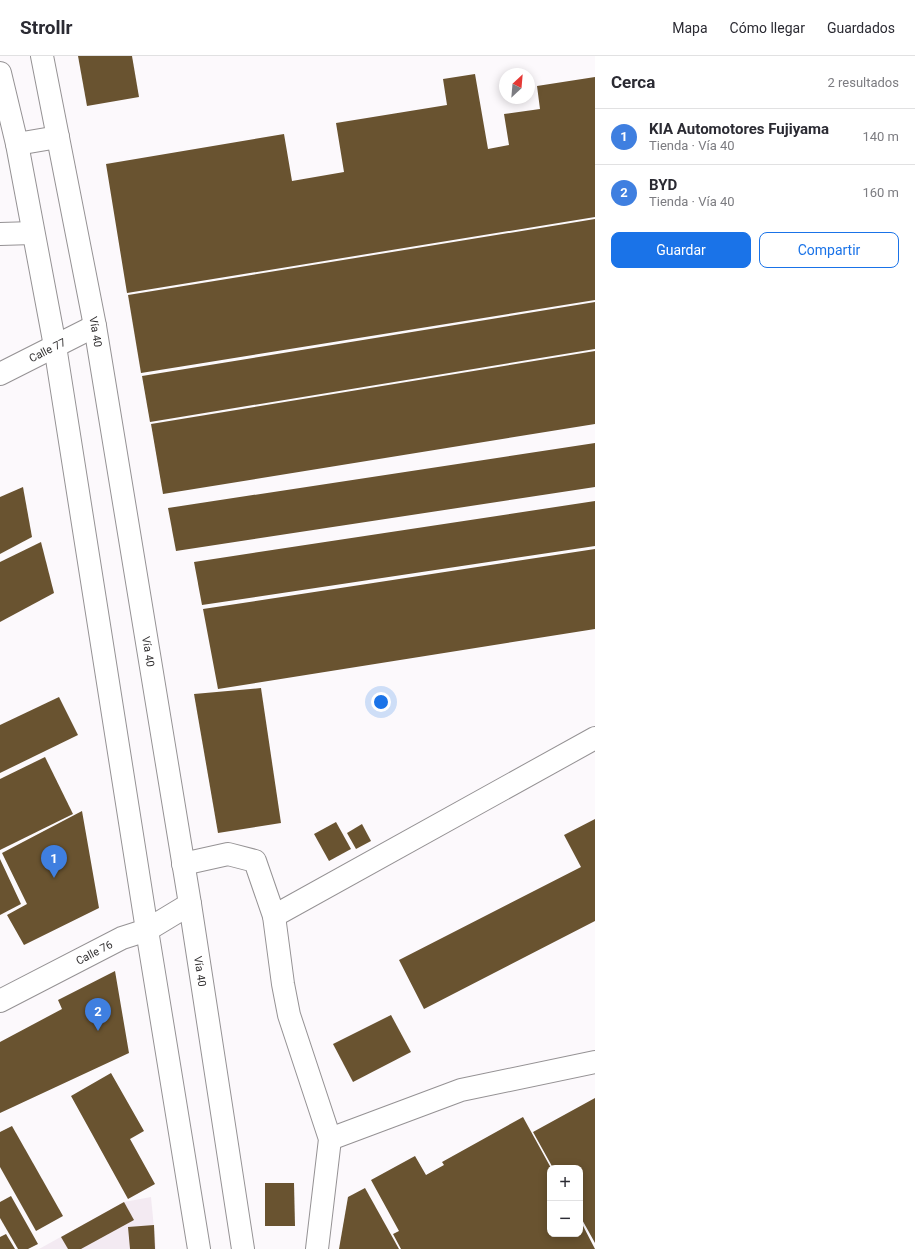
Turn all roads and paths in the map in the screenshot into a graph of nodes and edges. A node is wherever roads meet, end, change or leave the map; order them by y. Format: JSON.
{"nodes":[{"id":1,"x":42,"y":56,"type":"edge"},
{"id":2,"x":1,"y":84,"type":"edge"},
{"id":3,"x":58,"y":137,"type":"junction"},
{"id":4,"x":17,"y":144,"type":"junction"},
{"id":5,"x":33,"y":233,"type":"junction"},
{"id":6,"x":0,"y":234,"type":"edge"},
{"id":7,"x":95,"y":326,"type":"junction"},
{"id":8,"x":55,"y":346,"type":"junction"},
{"id":9,"x":0,"y":374,"type":"edge"},
{"id":10,"x":595,"y":738,"type":"edge"},
{"id":11,"x":183,"y":864,"type":"junction"},
{"id":12,"x":190,"y":904,"type":"junction"},
{"id":13,"x":274,"y":916,"type":"junction"},
{"id":14,"x":147,"y":930,"type":"junction"},
{"id":15,"x":0,"y":1001,"type":"edge"},
{"id":16,"x":595,"y":1062,"type":"edge"},
{"id":17,"x":330,"y":1139,"type":"junction"},
{"id":18,"x":199,"y":1249,"type":"edge"},
{"id":19,"x":243,"y":1249,"type":"edge"},
{"id":20,"x":317,"y":1249,"type":"edge"}],
"edges":[{"from":1,"to":3,"type":"main road","name":"Vía 40"},
{"from":2,"to":4,"type":"main road"},
{"from":3,"to":4,"type":"main road"},
{"from":3,"to":7,"type":"main road","name":"Vía 40"},
{"from":4,"to":5,"type":"main road"},
{"from":5,"to":6,"type":"main road"},
{"from":5,"to":8,"type":"main road"},
{"from":7,"to":8,"type":"main road","name":"Calle 77"},
{"from":7,"to":11,"type":"main road","name":"Vía 40"},
{"from":8,"to":9,"type":"main road","name":"Calle 77"},
{"from":8,"to":14,"type":"main road"},
{"from":10,"to":13,"type":"main road"},
{"from":11,"to":12,"type":"main road","name":"Vía 40"},
{"from":11,"to":13,"type":"main road"},
{"from":12,"to":14,"type":"main road","name":"Calle 76"},
{"from":12,"to":19,"type":"main road","name":"Vía 40"},
{"from":13,"to":17,"type":"main road"},
{"from":14,"to":15,"type":"main road","name":"Calle 76"},
{"from":14,"to":18,"type":"main road"},
{"from":16,"to":17,"type":"main road"},
{"from":17,"to":20,"type":"main road"}]}
